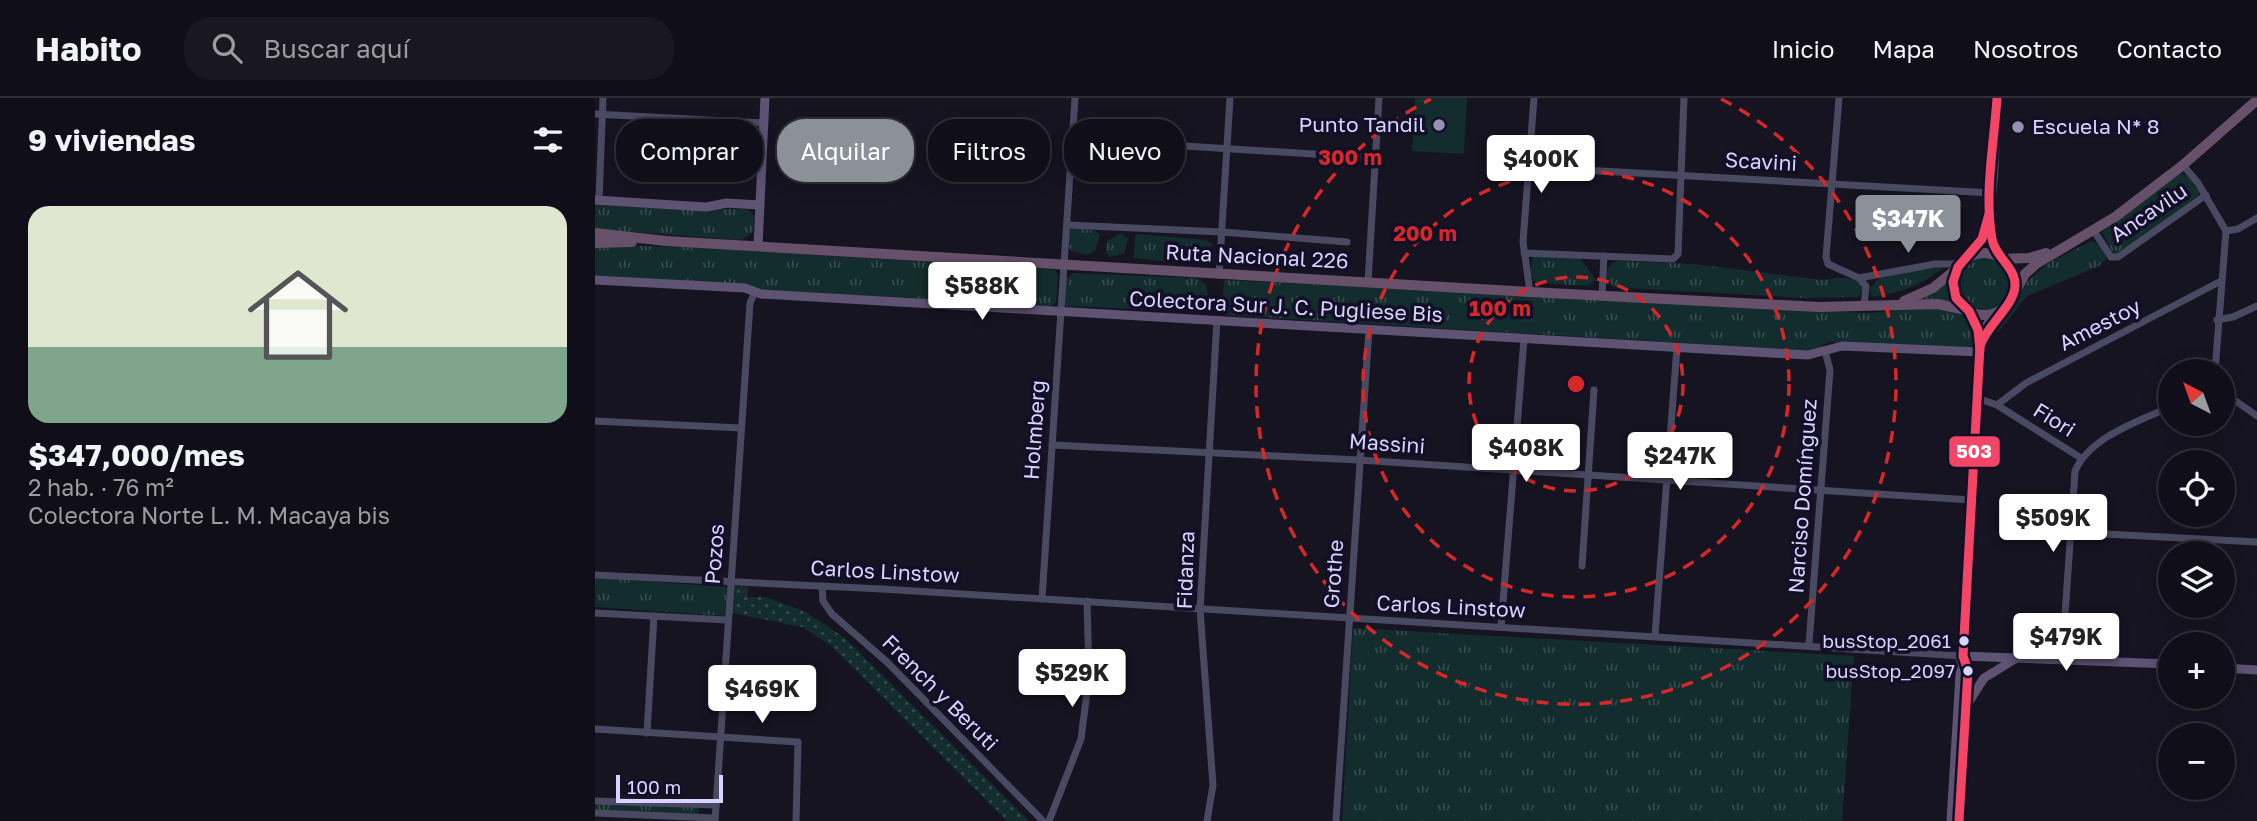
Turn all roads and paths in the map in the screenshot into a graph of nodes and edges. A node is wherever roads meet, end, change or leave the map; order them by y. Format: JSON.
{"nodes":[{"id":1,"x":603,"y":98,"type":"edge"},
{"id":2,"x":765,"y":98,"type":"edge"},
{"id":3,"x":1075,"y":98,"type":"edge"},
{"id":4,"x":1230,"y":98,"type":"edge"},
{"id":5,"x":1379,"y":98,"type":"edge"},
{"id":6,"x":1534,"y":98,"type":"edge"},
{"id":7,"x":1684,"y":98,"type":"edge"},
{"id":8,"x":1839,"y":98,"type":"edge"},
{"id":9,"x":1997,"y":98,"type":"edge"},
{"id":10,"x":2257,"y":100,"type":"edge"},
{"id":11,"x":599,"y":114,"type":"edge"},
{"id":12,"x":1074,"y":119,"type":"edge"},
{"id":13,"x":764,"y":123,"type":"junction"},
{"id":14,"x":1185,"y":145,"type":"edge"},
{"id":15,"x":1227,"y":147,"type":"junction"},
{"id":16,"x":1375,"y":158,"type":"junction"},
{"id":17,"x":2183,"y":165,"type":"junction"},
{"id":18,"x":1528,"y":167,"type":"junction"},
{"id":19,"x":1681,"y":175,"type":"junction"},
{"id":20,"x":1070,"y":182,"type":"edge"},
{"id":21,"x":1831,"y":183,"type":"junction"},
{"id":22,"x":1991,"y":193,"type":"junction"},
{"id":23,"x":2206,"y":195,"type":"junction"},
{"id":24,"x":597,"y":200,"type":"edge"},
{"id":25,"x":759,"y":205,"type":"junction"},
{"id":26,"x":1990,"y":210,"type":"junction"},
{"id":27,"x":2257,"y":218,"type":"edge"},
{"id":28,"x":1067,"y":225,"type":"junction"},
{"id":29,"x":2094,"y":231,"type":"junction"},
{"id":30,"x":2226,"y":231,"type":"junction"},
{"id":31,"x":1222,"y":232,"type":"junction"},
{"id":32,"x":595,"y":233,"type":"edge"},
{"id":33,"x":666,"y":241,"type":"junction"},
{"id":34,"x":1347,"y":242,"type":"dead end"},
{"id":35,"x":595,"y":243,"type":"edge"},
{"id":36,"x":758,"y":246,"type":"junction"},
{"id":37,"x":2059,"y":250,"type":"junction"},
{"id":38,"x":1524,"y":253,"type":"junction"},
{"id":39,"x":1604,"y":256,"type":"junction"},
{"id":40,"x":2000,"y":257,"type":"junction"},
{"id":41,"x":1063,"y":264,"type":"junction"},
{"id":42,"x":1961,"y":264,"type":"junction"},
{"id":43,"x":1220,"y":275,"type":"junction"},
{"id":44,"x":1859,"y":278,"type":"junction"},
{"id":45,"x":595,"y":280,"type":"edge"},
{"id":46,"x":1368,"y":282,"type":"junction"},
{"id":47,"x":2221,"y":282,"type":"junction"},
{"id":48,"x":755,"y":292,"type":"junction"},
{"id":49,"x":1530,"y":292,"type":"junction"},
{"id":50,"x":1602,"y":295,"type":"junction"},
{"id":51,"x":2013,"y":295,"type":"junction"},
{"id":52,"x":1888,"y":305,"type":"junction"},
{"id":53,"x":1864,"y":306,"type":"junction"},
{"id":54,"x":2257,"y":306,"type":"edge"},
{"id":55,"x":2003,"y":309,"type":"junction"},
{"id":56,"x":1967,"y":311,"type":"junction"},
{"id":57,"x":1060,"y":312,"type":"junction"},
{"id":58,"x":1217,"y":320,"type":"junction"},
{"id":59,"x":2217,"y":320,"type":"junction"},
{"id":60,"x":1369,"y":329,"type":"junction"},
{"id":61,"x":1524,"y":339,"type":"junction"},
{"id":62,"x":1677,"y":347,"type":"junction"},
{"id":63,"x":1980,"y":349,"type":"junction"},
{"id":64,"x":1825,"y":351,"type":"junction"},
{"id":65,"x":2215,"y":359,"type":"edge"},
{"id":66,"x":1594,"y":390,"type":"dead end"},
{"id":67,"x":1977,"y":398,"type":"junction"},
{"id":68,"x":2235,"y":400,"type":"edge"},
{"id":69,"x":1997,"y":405,"type":"junction"},
{"id":70,"x":2158,"y":413,"type":"edge"},
{"id":71,"x":2257,"y":416,"type":"edge"},
{"id":72,"x":595,"y":421,"type":"edge"},
{"id":73,"x":740,"y":428,"type":"junction"},
{"id":74,"x":1052,"y":445,"type":"junction"},
{"id":75,"x":1209,"y":454,"type":"junction"},
{"id":76,"x":2081,"y":458,"type":"junction"},
{"id":77,"x":1359,"y":460,"type":"junction"},
{"id":78,"x":1513,"y":470,"type":"junction"},
{"id":79,"x":1588,"y":475,"type":"junction"},
{"id":80,"x":1667,"y":480,"type":"junction"},
{"id":81,"x":1819,"y":492,"type":"junction"},
{"id":82,"x":1971,"y":500,"type":"junction"},
{"id":83,"x":2069,"y":532,"type":"junction"},
{"id":84,"x":2257,"y":542,"type":"edge"},
{"id":85,"x":1582,"y":566,"type":"dead end"},
{"id":86,"x":595,"y":575,"type":"edge"},
{"id":87,"x":730,"y":583,"type":"junction"},
{"id":88,"x":822,"y":586,"type":"junction"},
{"id":89,"x":1042,"y":598,"type":"junction"},
{"id":90,"x":1087,"y":601,"type":"junction"},
{"id":91,"x":1200,"y":609,"type":"junction"},
{"id":92,"x":595,"y":613,"type":"edge"},
{"id":93,"x":653,"y":616,"type":"junction"},
{"id":94,"x":1349,"y":619,"type":"junction"},
{"id":95,"x":727,"y":620,"type":"junction"},
{"id":96,"x":1501,"y":627,"type":"junction"},
{"id":97,"x":1655,"y":635,"type":"junction"},
{"id":98,"x":1809,"y":644,"type":"junction"},
{"id":99,"x":1963,"y":656,"type":"junction"},
{"id":100,"x":2020,"y":657,"type":"junction"},
{"id":101,"x":2062,"y":658,"type":"junction"},
{"id":102,"x":2158,"y":663,"type":"edge"},
{"id":103,"x":2235,"y":669,"type":"edge"},
{"id":104,"x":2257,"y":670,"type":"edge"},
{"id":105,"x":1965,"y":711,"type":"junction"},
{"id":106,"x":595,"y":729,"type":"edge"},
{"id":107,"x":647,"y":733,"type":"junction"},
{"id":108,"x":721,"y":737,"type":"junction"},
{"id":109,"x":595,"y":801,"type":"edge"},
{"id":110,"x":716,"y":805,"type":"junction"},
{"id":111,"x":595,"y":813,"type":"edge"},
{"id":112,"x":715,"y":819,"type":"edge"},
{"id":113,"x":796,"y":821,"type":"edge"},
{"id":114,"x":1043,"y":821,"type":"edge"},
{"id":115,"x":1049,"y":821,"type":"edge"},
{"id":116,"x":1207,"y":821,"type":"edge"},
{"id":117,"x":1336,"y":821,"type":"edge"},
{"id":118,"x":1951,"y":821,"type":"edge"},
{"id":119,"x":1959,"y":821,"type":"edge"}],
"edges":[{"from":1,"to":11,"type":"street"},
{"from":2,"to":13,"type":"main road"},
{"from":3,"to":12,"type":"street","name":"Holmberg"},
{"from":4,"to":15,"type":"street"},
{"from":5,"to":16,"type":"street"},
{"from":6,"to":18,"type":"street"},
{"from":7,"to":19,"type":"street"},
{"from":8,"to":21,"type":"street"},
{"from":9,"to":22,"type":"street"},
{"from":10,"to":17,"type":"highway","name":"Ruta Nacional 226"},
{"from":11,"to":13,"type":"street"},
{"from":11,"to":24,"type":"street"},
{"from":13,"to":25,"type":"main road"},
{"from":14,"to":15,"type":"street"},
{"from":15,"to":16,"type":"street"},
{"from":15,"to":31,"type":"street"},
{"from":16,"to":46,"type":"street"},
{"from":17,"to":23,"type":"street"},
{"from":17,"to":29,"type":"highway","name":"Ruta Nacional 226"},
{"from":18,"to":19,"type":"street","name":"Scavini"},
{"from":18,"to":38,"type":"street"},
{"from":19,"to":21,"type":"street","name":"Scavini"},
{"from":19,"to":39,"type":"street"},
{"from":20,"to":28,"type":"street","name":"Holmberg"},
{"from":21,"to":22,"type":"street","name":"Scavini"},
{"from":21,"to":44,"type":"street"},
{"from":22,"to":26,"type":"street"},
{"from":23,"to":29,"type":"street","name":"Ancavilu"},
{"from":23,"to":30,"type":"street"},
{"from":24,"to":25,"type":"main road"},
{"from":25,"to":36,"type":"main road"},
{"from":26,"to":40,"type":"street"},
{"from":26,"to":42,"type":"street"},
{"from":27,"to":30,"type":"street"},
{"from":28,"to":31,"type":"street"},
{"from":28,"to":41,"type":"street","name":"Holmberg"},
{"from":29,"to":37,"type":"highway","name":"Ruta Nacional 226"},
{"from":30,"to":47,"type":"street"},
{"from":31,"to":34,"type":"street"},
{"from":31,"to":43,"type":"street"},
{"from":32,"to":33,"type":"highway","name":"Ruta Nacional 226"},
{"from":33,"to":35,"type":"highway","name":"Ruta Nacional 226"},
{"from":33,"to":36,"type":"highway","name":"Ruta Nacional 226"},
{"from":36,"to":41,"type":"highway","name":"Ruta Nacional 226"},
{"from":37,"to":40,"type":"highway","name":"Ruta Nacional 226"},
{"from":37,"to":51,"type":"highway","name":"Ruta Nacional 226"},
{"from":38,"to":39,"type":"street"},
{"from":38,"to":49,"type":"street"},
{"from":39,"to":50,"type":"street"},
{"from":40,"to":42,"type":"highway","name":"Ruta Nacional 226"},
{"from":40,"to":51,"type":"highway"},
{"from":41,"to":43,"type":"highway","name":"Ruta Nacional 226"},
{"from":41,"to":57,"type":"street","name":"Holmberg"},
{"from":42,"to":44,"type":"street"},
{"from":42,"to":52,"type":"highway","name":"Ruta Nacional 226"},
{"from":42,"to":56,"type":"highway"},
{"from":43,"to":46,"type":"highway","name":"Ruta Nacional 226"},
{"from":44,"to":53,"type":"street"},
{"from":45,"to":48,"type":"main road","name":"Colectora Sur J. C. Pugliese Bis"},
{"from":46,"to":49,"type":"highway","name":"Ruta Nacional 226"},
{"from":47,"to":59,"type":"street"},
{"from":47,"to":69,"type":"street","name":"Amestoy"},
{"from":48,"to":57,"type":"main road","name":"Colectora Sur J. C. Pugliese Bis"},
{"from":48,"to":73,"type":"street","name":"Pozos"},
{"from":49,"to":50,"type":"highway","name":"Ruta Nacional 226"},
{"from":50,"to":53,"type":"highway","name":"Ruta Nacional 226"},
{"from":51,"to":55,"type":"highway","name":"Ruta Nacional 226"},
{"from":52,"to":53,"type":"highway","name":"Ruta Nacional 226"},
{"from":52,"to":56,"type":"highway","name":"Ruta Nacional 226"},
{"from":54,"to":59,"type":"street"},
{"from":55,"to":56,"type":"highway","name":"Ruta Nacional 226"},
{"from":55,"to":63,"type":"main road"},
{"from":56,"to":63,"type":"main road"},
{"from":57,"to":58,"type":"main road","name":"Colectora Sur J. C. Pugliese Bis"},
{"from":57,"to":74,"type":"street","name":"Holmberg"},
{"from":58,"to":60,"type":"main road","name":"Colectora Sur J. C. Pugliese Bis"},
{"from":58,"to":75,"type":"street","name":"Fidanza"},
{"from":59,"to":65,"type":"street"},
{"from":60,"to":61,"type":"main road","name":"Colectora Sur J. C. Pugliese Bis"},
{"from":60,"to":77,"type":"street","name":"Grothe"},
{"from":61,"to":62,"type":"main road","name":"Colectora Sur J. C. Pugliese Bis"},
{"from":61,"to":78,"type":"street"},
{"from":62,"to":64,"type":"main road","name":"Colectora Sur J. C. Pugliese Bis"},
{"from":62,"to":80,"type":"street"},
{"from":63,"to":64,"type":"main road","name":"Colectora Sur J. C. Pugliese Bis"},
{"from":63,"to":67,"type":"main road"},
{"from":64,"to":81,"type":"street","name":"Narciso Domínguez"},
{"from":66,"to":79,"type":"street"},
{"from":67,"to":69,"type":"street","name":"Fiori"},
{"from":67,"to":82,"type":"main road"},
{"from":68,"to":71,"type":"street"},
{"from":69,"to":76,"type":"street","name":"Fiori"},
{"from":70,"to":76,"type":"street"},
{"from":72,"to":73,"type":"street"},
{"from":73,"to":87,"type":"street","name":"Pozos"},
{"from":74,"to":75,"type":"street","name":"Massini"},
{"from":74,"to":89,"type":"street","name":"Holmberg"},
{"from":75,"to":77,"type":"street","name":"Massini"},
{"from":75,"to":91,"type":"street","name":"Fidanza"},
{"from":76,"to":83,"type":"street","name":"Fiori"},
{"from":77,"to":78,"type":"street","name":"Massini"},
{"from":77,"to":94,"type":"street","name":"Grothe"},
{"from":78,"to":79,"type":"street","name":"Massini"},
{"from":78,"to":96,"type":"street"},
{"from":79,"to":80,"type":"street","name":"Massini"},
{"from":79,"to":85,"type":"street"},
{"from":80,"to":81,"type":"street","name":"Massini"},
{"from":80,"to":97,"type":"street"},
{"from":81,"to":82,"type":"street","name":"Massini"},
{"from":81,"to":98,"type":"street","name":"Narciso Domínguez"},
{"from":82,"to":99,"type":"main road"},
{"from":83,"to":84,"type":"street"},
{"from":83,"to":101,"type":"street","name":"Fiori"},
{"from":86,"to":87,"type":"street","name":"Carlos Linstow"},
{"from":87,"to":88,"type":"street","name":"Carlos Linstow"},
{"from":87,"to":95,"type":"street","name":"Pozos"},
{"from":88,"to":89,"type":"street","name":"Carlos Linstow"},
{"from":88,"to":114,"type":"street","name":"French y Beruti"},
{"from":89,"to":90,"type":"street","name":"Carlos Linstow"},
{"from":90,"to":91,"type":"street","name":"Carlos Linstow"},
{"from":90,"to":115,"type":"street"},
{"from":91,"to":94,"type":"street","name":"Carlos Linstow"},
{"from":91,"to":116,"type":"street","name":"Fidanza"},
{"from":92,"to":93,"type":"street"},
{"from":93,"to":95,"type":"street"},
{"from":93,"to":107,"type":"street"},
{"from":94,"to":96,"type":"street","name":"Carlos Linstow"},
{"from":94,"to":117,"type":"street","name":"Grothe"},
{"from":95,"to":108,"type":"street","name":"Pozos"},
{"from":96,"to":97,"type":"street","name":"Carlos Linstow"},
{"from":97,"to":98,"type":"street","name":"Carlos Linstow"},
{"from":98,"to":99,"type":"street","name":"Carlos Linstow"},
{"from":99,"to":100,"type":"main road","name":"Carlos Linstow"},
{"from":99,"to":105,"type":"main road"},
{"from":99,"to":118,"type":"main road"},
{"from":100,"to":101,"type":"main road","name":"Carlos Linstow"},
{"from":100,"to":105,"type":"main road"},
{"from":101,"to":102,"type":"main road","name":"Carlos Linstow"},
{"from":103,"to":104,"type":"main road"},
{"from":105,"to":119,"type":"main road"},
{"from":106,"to":107,"type":"street"},
{"from":107,"to":108,"type":"street"},
{"from":108,"to":110,"type":"street","name":"Pozos"},
{"from":108,"to":113,"type":"street"},
{"from":109,"to":110,"type":"street"},
{"from":110,"to":112,"type":"street","name":"Pozos"},
{"from":111,"to":112,"type":"street"}]}
